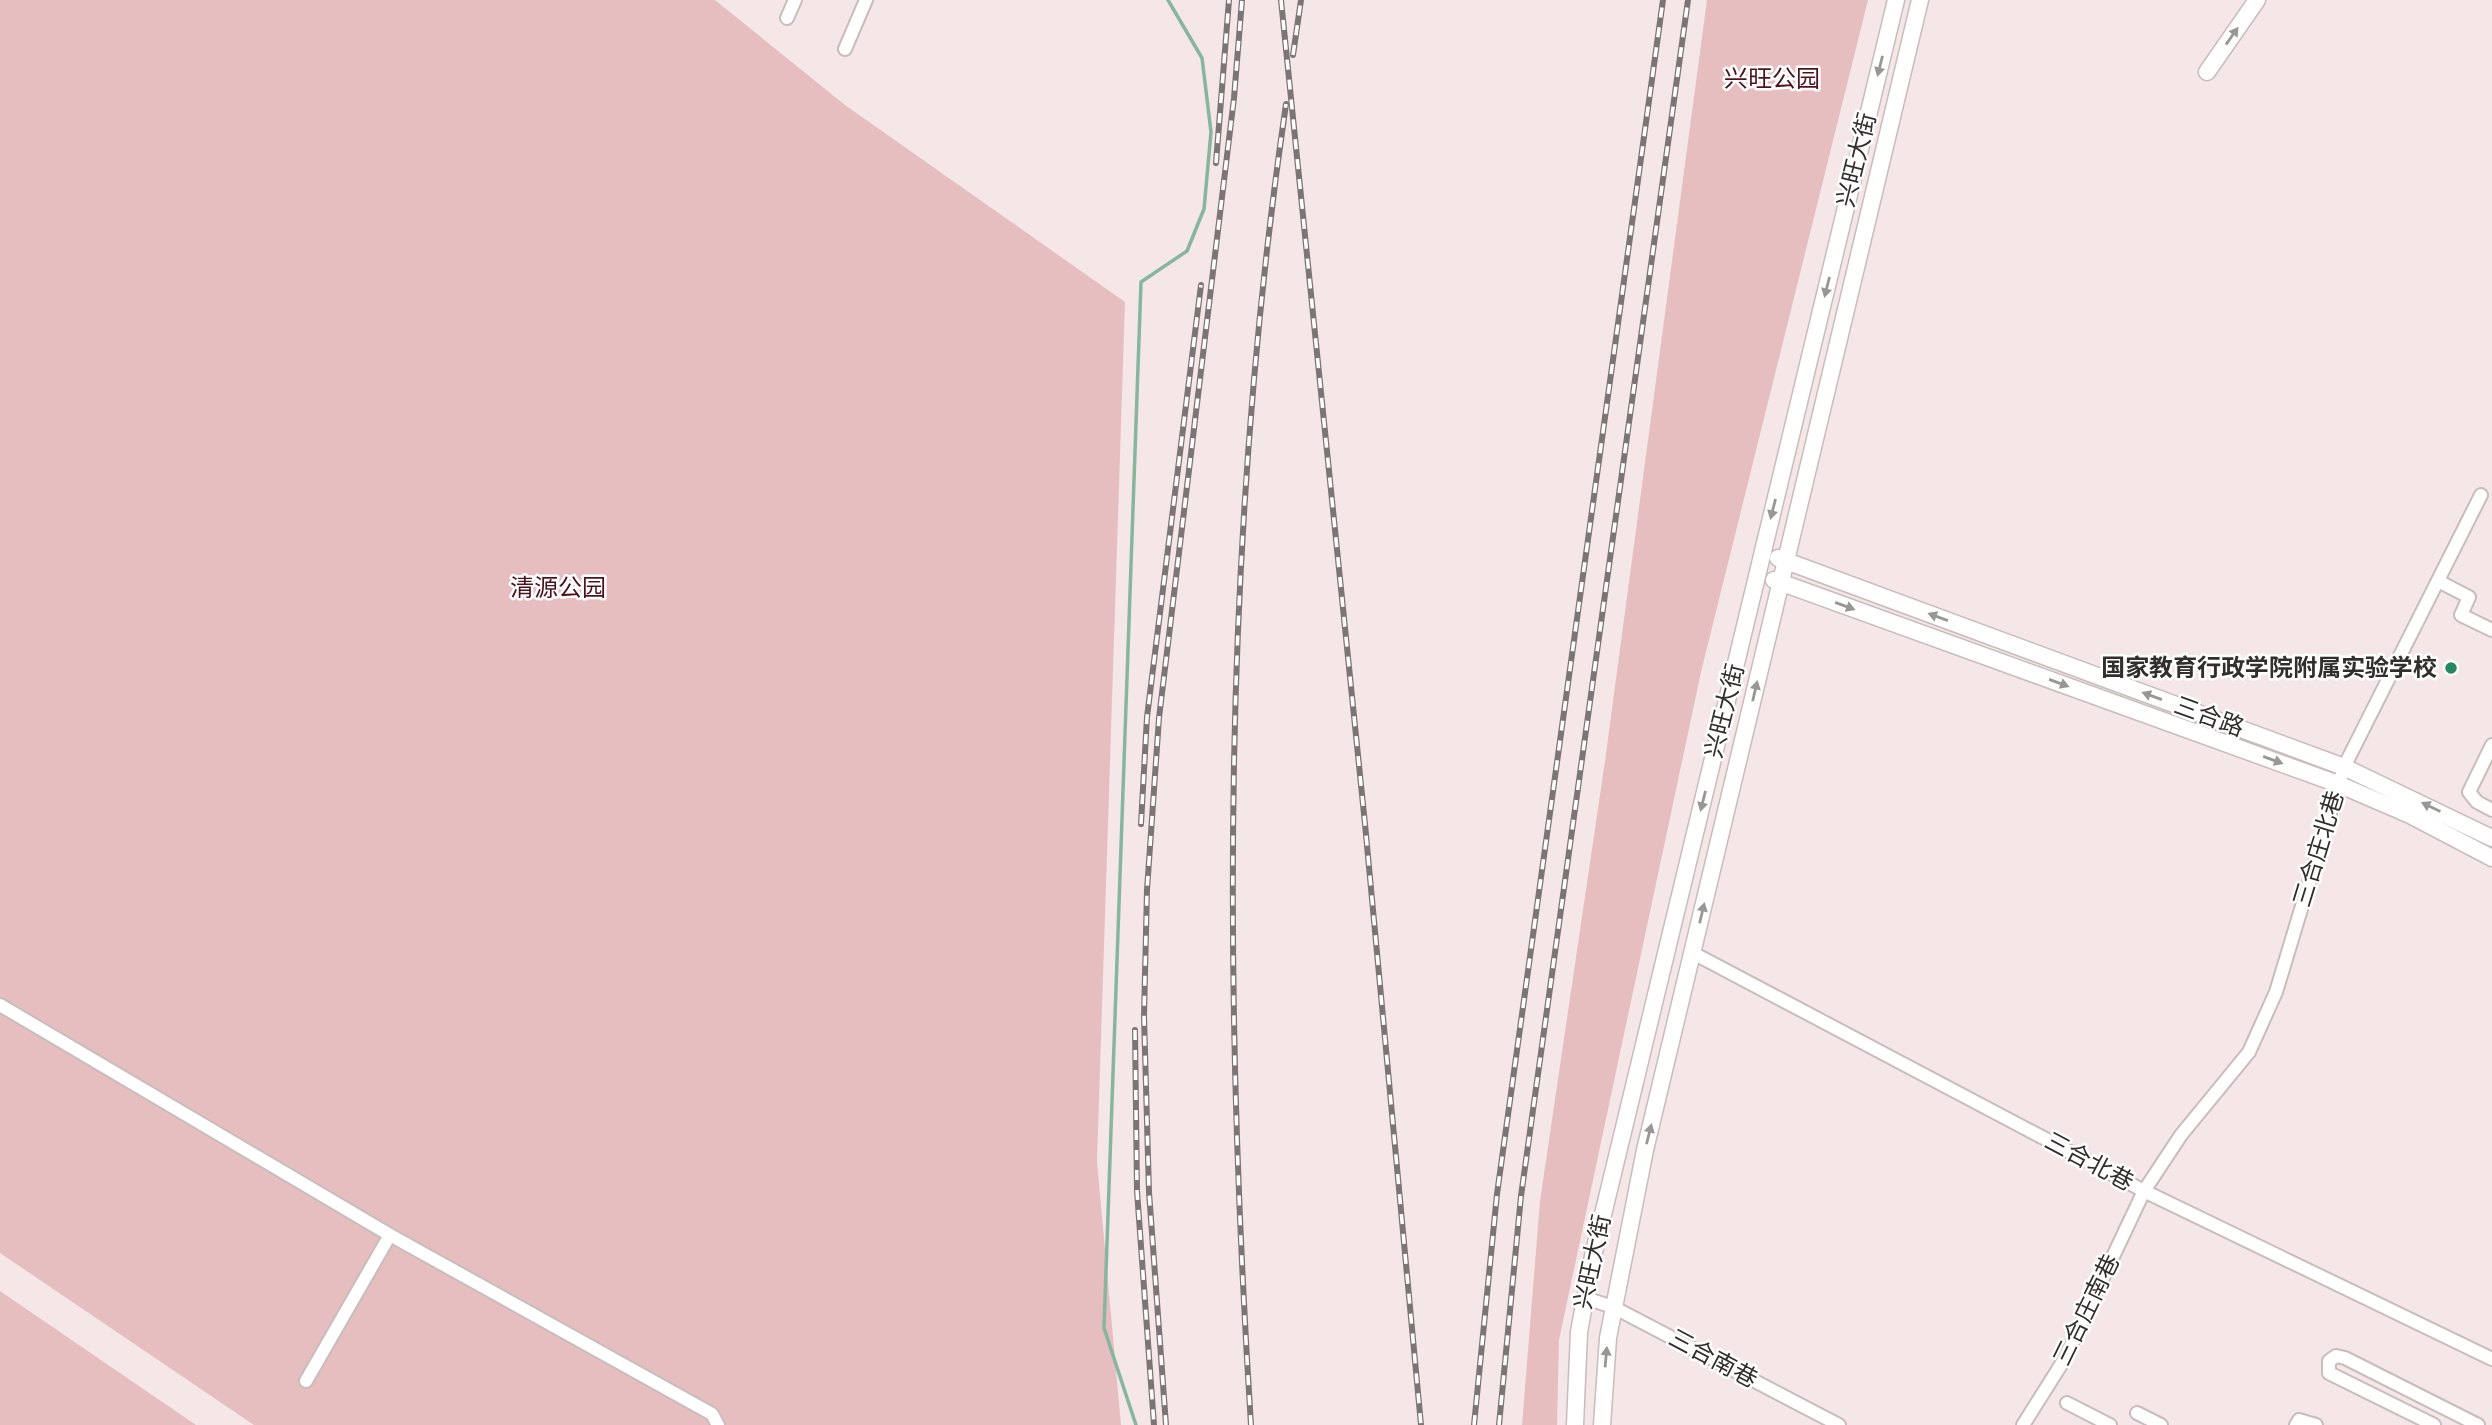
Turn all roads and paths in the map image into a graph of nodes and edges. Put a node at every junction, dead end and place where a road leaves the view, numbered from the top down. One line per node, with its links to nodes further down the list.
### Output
1 (795, 0): 6 (street)
2 (866, 0): 7 (street)
3 (1896, 0): 10 (main road, 兴旺大街, one-way to 10)
4 (1920, 0): 11 (main road, 兴旺大街)
5 (2257, 0): 8 (main road, one-way to 5)
6 (787, 18)
7 (845, 49)
8 (2207, 72)
9 (2481, 495): 13 (street, 三合庄北巷)
10 (1763, 553): 11 (main road, 三合路); 12 (main road, 兴旺大街)
11 (1786, 561): 14 (main road, 兴旺大街); 17 (main road, 三合路, one-way to 11)
12 (1758, 575): 14 (main road, 三合路); 26 (main road, 兴旺大街, one-way to 26)
13 (2438, 581): 15 (street); 17 (street, 三合庄北巷)
14 (1781, 582): 18 (main road, 三合路, one-way to 18); 22 (main road, 兴旺大街, one-way to 14)
15 (2492, 630)
16 (2492, 745): 19 (street)
17 (2344, 767): 18 (street, 三合庄北巷); 20 (main road, 三合路, one-way to 17)
18 (2338, 784): 21 (main road, 三合路); 24 (street, 三合庄北巷)
19 (2492, 810)
20 (2492, 838)
21 (2492, 858)
22 (1693, 953): 24 (street, 三合北巷); 27 (main road, 兴旺大街, one-way to 22)
23 (0, 1005): 25 (street)
24 (2144, 1191): 28 (street, 三合北巷); 36 (street, 三合庄南巷)
25 (390, 1235): 29 (street); 32 (street)
26 (1585, 1298): 27 (street, 三合南巷); 33 (main road, 兴旺大街)
27 (1613, 1307): 34 (main road, 兴旺大街, one-way to 27); 35 (street, 三合南巷)
28 (2492, 1359)
29 (306, 1381)
30 (2067, 1403): 37 (street)
31 (2137, 1413): 38 (street)
32 (718, 1425)
33 (1575, 1425)
34 (1602, 1425)
35 (1839, 1425)
36 (2023, 1425)
37 (2110, 1425)
38 (2161, 1425)
39 (2296, 1425): 40 (street)
40 (2316, 1425)
41 (2434, 1425): 42 (street)
42 (2478, 1425)

